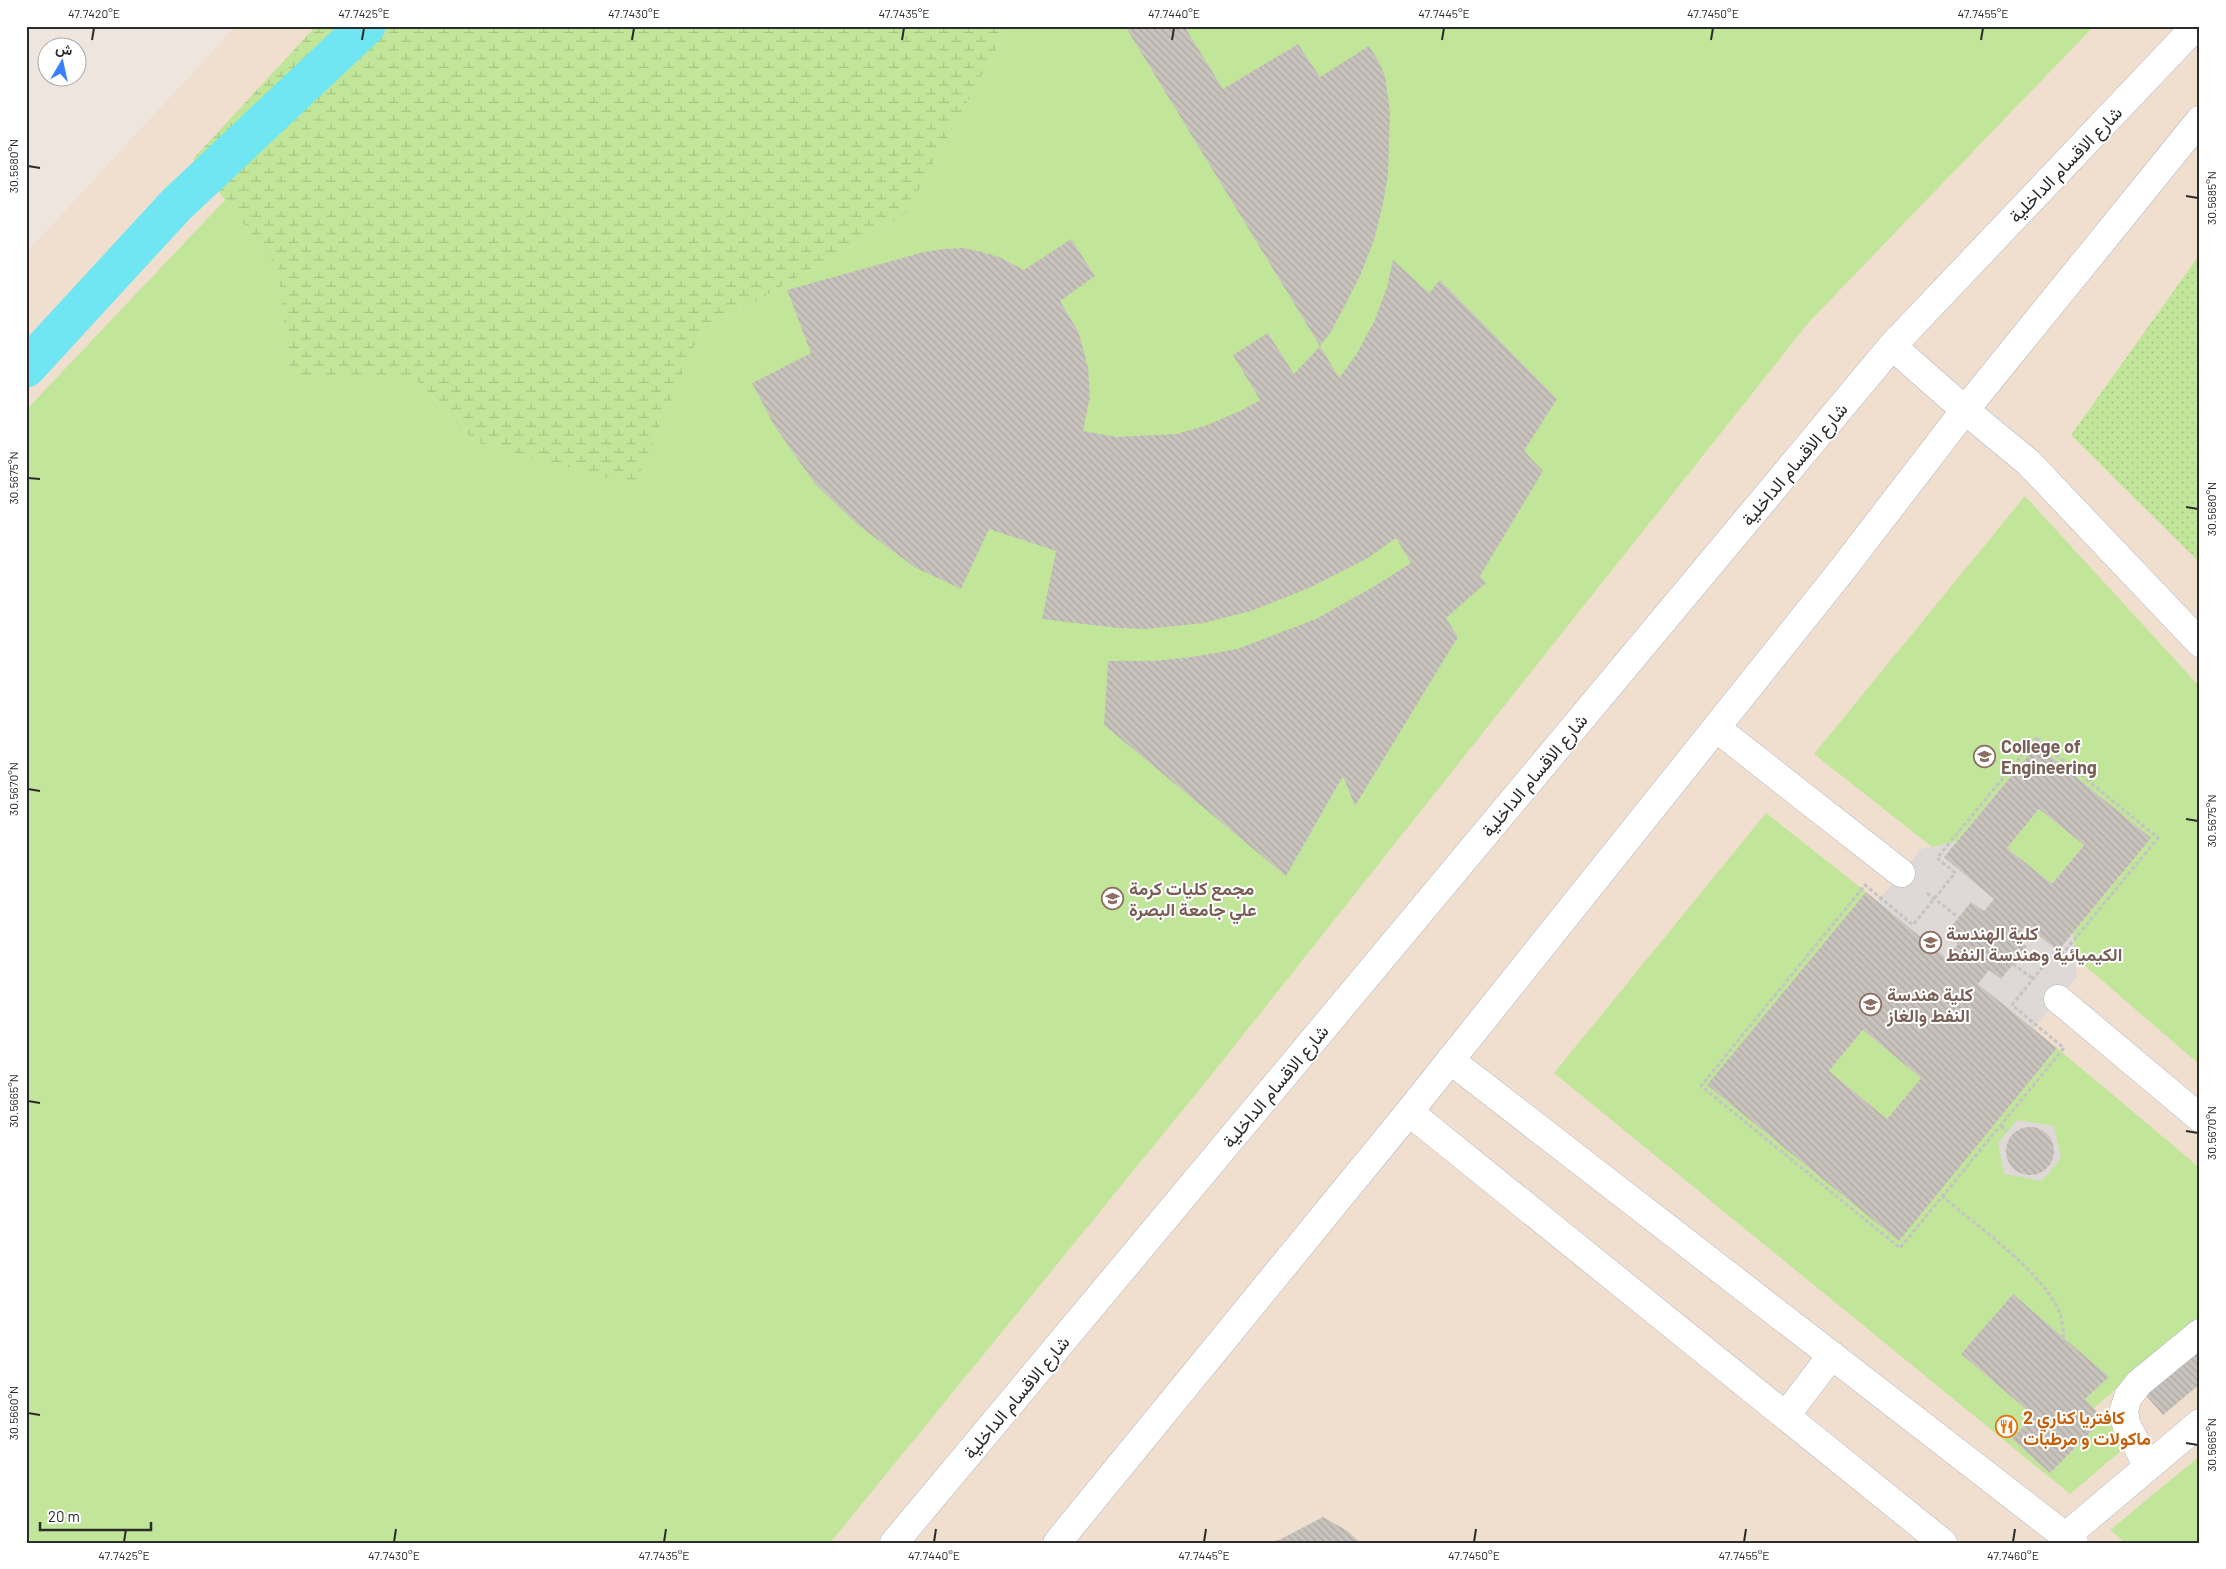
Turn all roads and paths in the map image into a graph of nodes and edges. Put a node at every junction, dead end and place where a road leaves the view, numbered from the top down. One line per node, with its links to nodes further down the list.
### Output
1 (2196, 26): 3 (street, شارع الاقسام الداخلية)
2 (2200, 120): 4 (street)
3 (1892, 346): 4 (street); 24 (street, شارع الاقسام الداخلية)
4 (1965, 410): 5 (street); 6 (street)
5 (2195, 628)
6 (1716, 728): 7 (street); 11 (street)
7 (1901, 873): 8 (path)
8 (1934, 899): 9 (path); 14 (path); 16 (path)
9 (1958, 918)
10 (2058, 999): 13 (street)
11 (1450, 1060): 12 (street); 19 (street)
12 (1409, 1112): 20 (street); 25 (street)
13 (2200, 1118)
14 (2000, 1126): 15 (path); 16 (path)
15 (2007, 1131)
16 (1942, 1196): 18 (path)
17 (2200, 1333): 22 (street)
18 (2064, 1337)
19 (1832, 1355): 20 (street); 23 (street)
20 (1786, 1415): 26 (street)
21 (2200, 1424): 22 (street)
22 (2148, 1467): 23 (street)
23 (2070, 1540)
24 (894, 1543)
25 (1057, 1543)
26 (1943, 1543)

